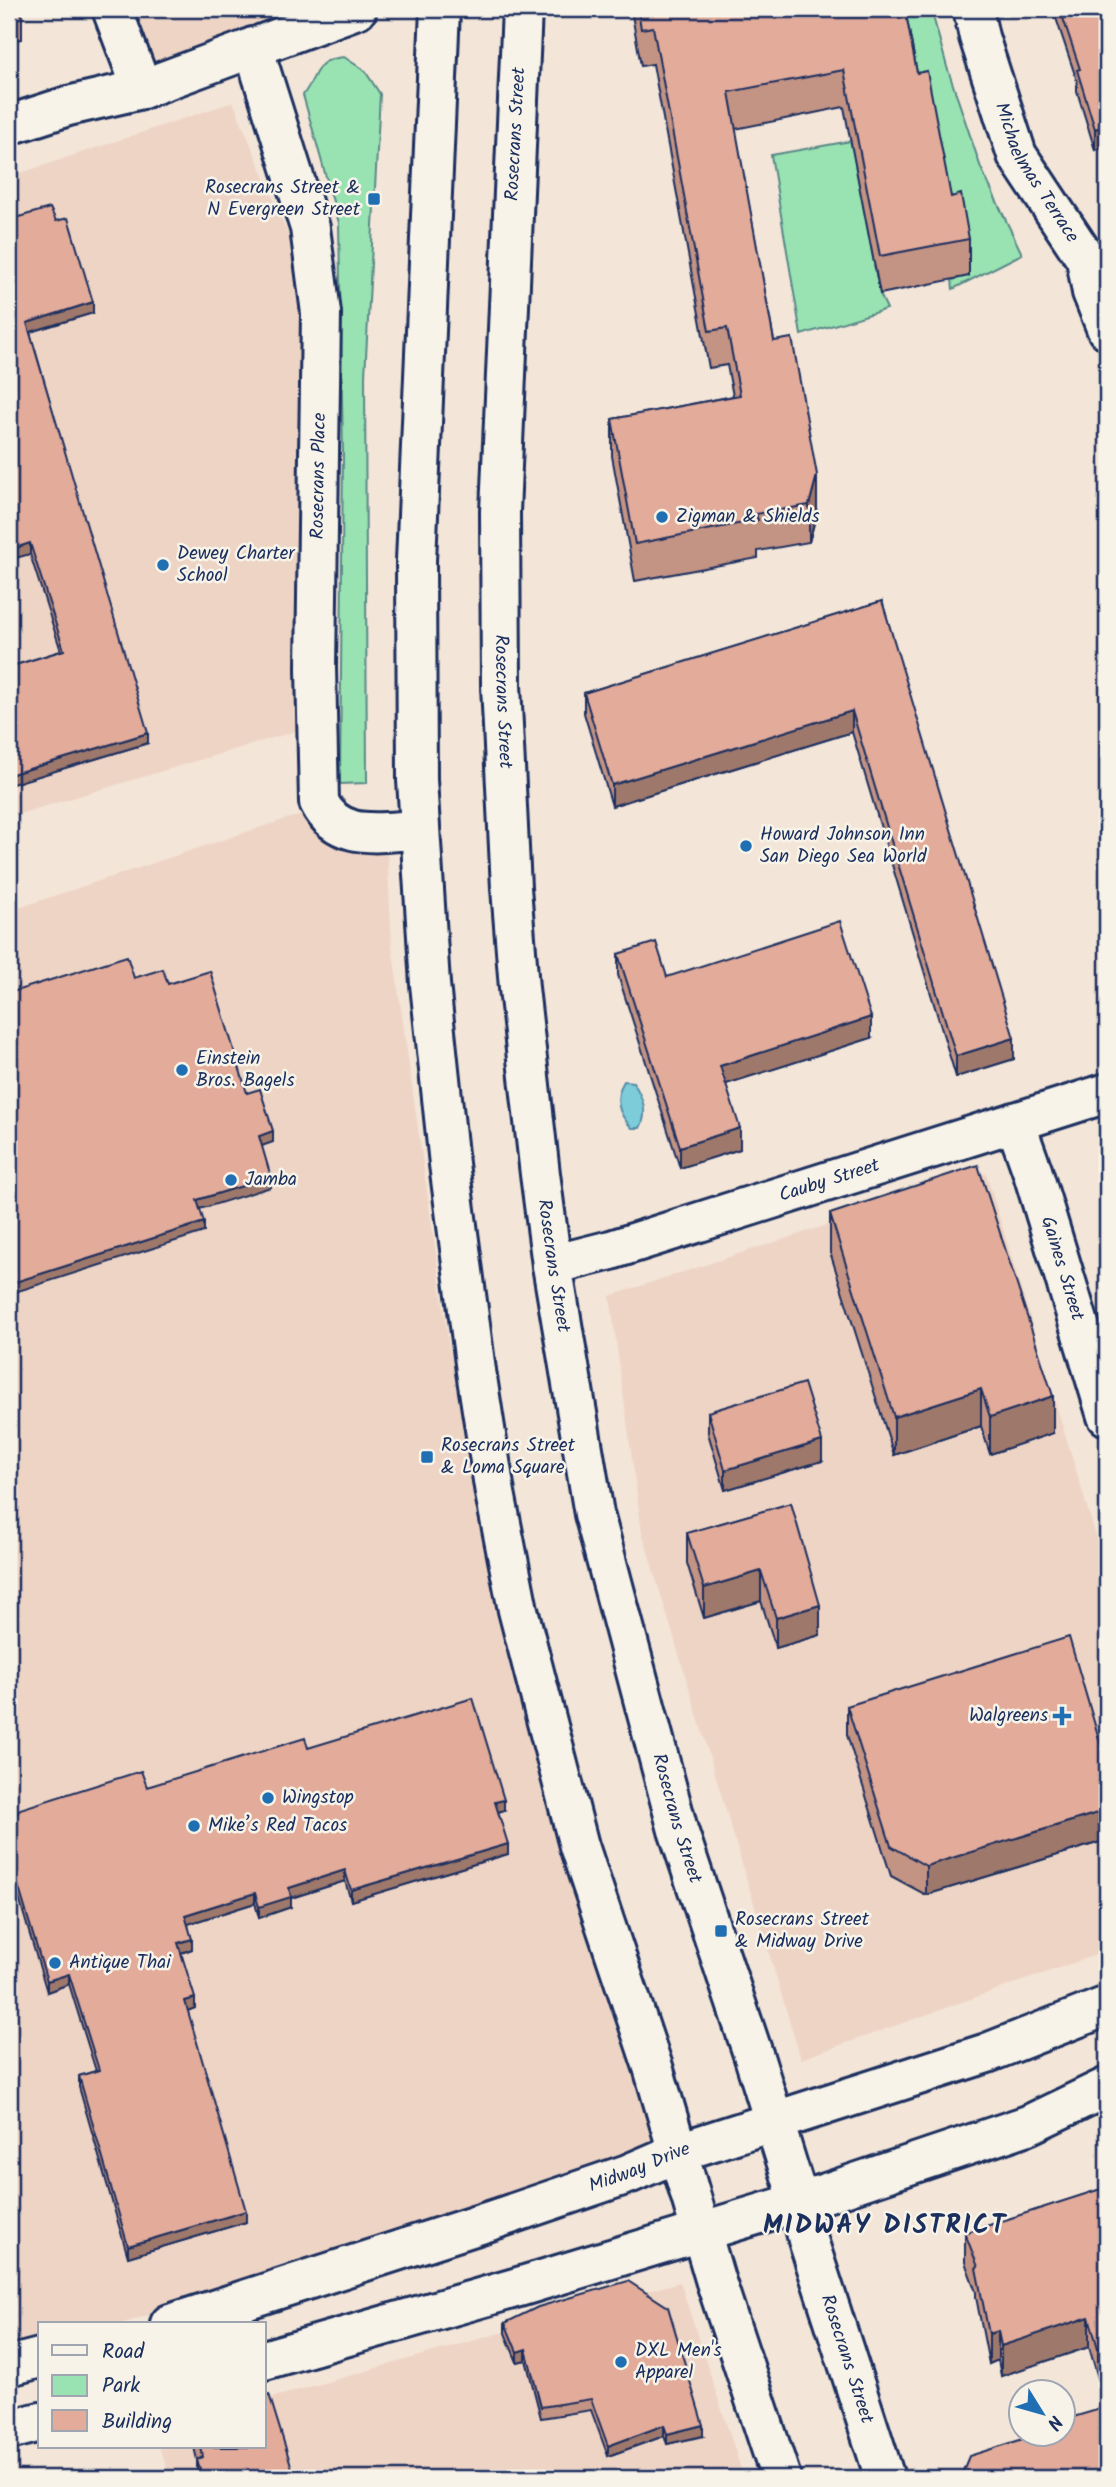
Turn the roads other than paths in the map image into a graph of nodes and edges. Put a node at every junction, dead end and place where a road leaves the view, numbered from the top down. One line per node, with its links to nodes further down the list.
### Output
1 (112, 9): 7 (main road)
2 (357, 9): 6 (main road)
3 (440, 9): 11 (main road)
4 (522, 9): 14 (main road, Rosecrans Street)
5 (973, 9): 9 (main road, Michaelmas Terrace)
6 (253, 47): 7 (main road); 11 (main road, Rosecrans Place)
7 (142, 89): 8 (main road)
8 (9, 125)
9 (1097, 256): 10 (main road, Michaelmas Terrace)
10 (1107, 330)
11 (419, 830): 19 (main road)
12 (1107, 1093): 13 (main road, Cauby Street)
13 (1015, 1122): 14 (main road, Cauby Street); 15 (main road, Gaines Street)
14 (552, 1265): 18 (main road, Rosecrans Street)
15 (1107, 1416)
16 (1107, 2006): 18 (main road, Midway Drive)
17 (1107, 2087): 20 (main road)
18 (774, 2122): 19 (main road, Midway Drive); 20 (main road, Rosecrans Street)
19 (679, 2152): 21 (main road); 22 (main road, Midway Drive)
20 (799, 2202): 21 (main road); 29 (main road, Rosecrans Street)
21 (702, 2231): 24 (main road); 28 (main road)
22 (176, 2322)
23 (38, 2359): 25 (main road)
24 (266, 2359)
25 (9, 2366)
26 (38, 2423): 27 (main road)
27 (9, 2430)
28 (781, 2478)
29 (885, 2478)

